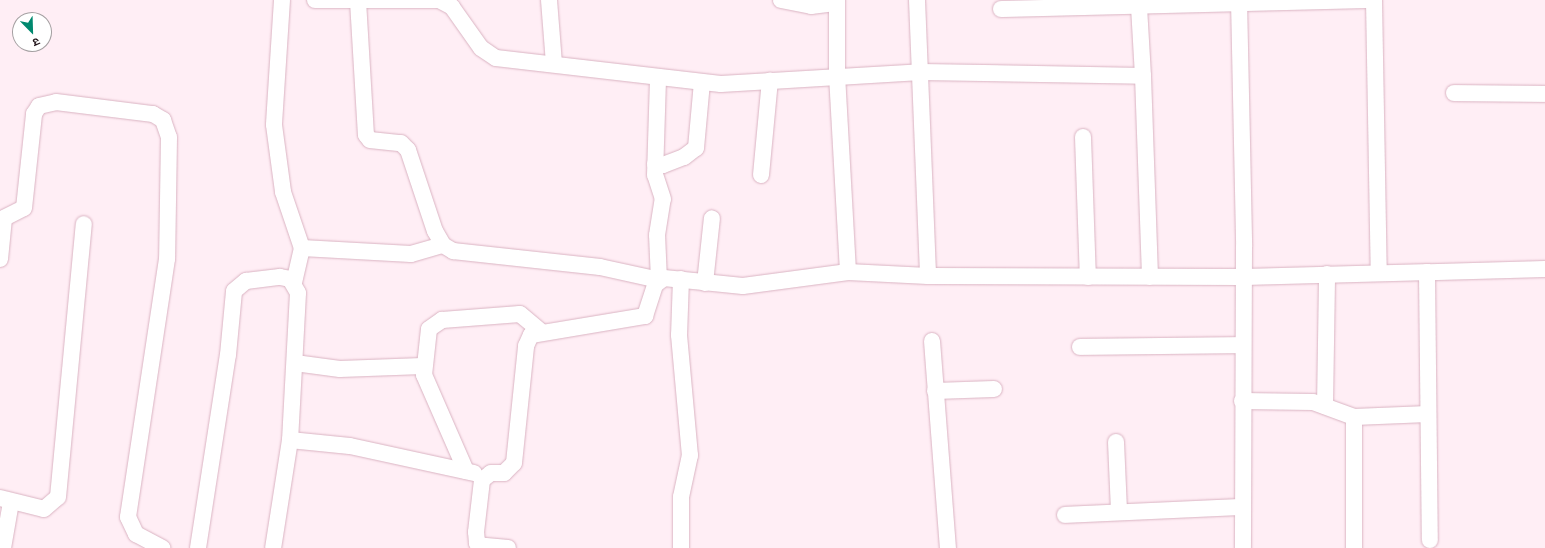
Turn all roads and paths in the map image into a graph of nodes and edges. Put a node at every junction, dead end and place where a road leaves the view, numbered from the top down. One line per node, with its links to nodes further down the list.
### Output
1 (282, 0): 31 (street)
2 (315, 0): 9 (street)
3 (549, 0): 16 (street)
4 (781, 0): 11 (street)
5 (917, 0): 17 (street)
6 (1339, 0): 7 (street); 12 (street)
7 (1369, 0)
8 (1374, 0): 35 (street)
9 (358, 1): 10 (street); 30 (street)
10 (408, 1): 13 (street)
11 (837, 2): 18 (street)
12 (1239, 2): 14 (street); 41 (street)
13 (452, 3): 16 (street)
14 (1139, 7): 15 (street); 19 (street)
15 (1001, 9)
16 (554, 64): 20 (street)
17 (921, 72): 18 (street); 19 (street); 38 (street)
18 (837, 75): 21 (street); 34 (street)
19 (1143, 76): 40 (street)
20 (658, 77): 22 (street); 26 (street)
21 (770, 80): 22 (street); 27 (street)
22 (702, 82): 26 (street)
23 (1454, 93): 24 (street)
24 (1545, 94)
25 (1083, 137): 39 (street)
26 (655, 164): 43 (street)
27 (760, 175)
28 (712, 218): 44 (street)
29 (84, 224): 62 (street)
30 (443, 245): 31 (street); 43 (street)
31 (302, 248): 45 (street)
32 (0, 259): 69 (street)
33 (1545, 270): 36 (street)
34 (848, 272): 38 (street); 44 (street)
35 (1379, 272): 36 (street); 37 (street)
36 (1427, 272): 56 (street)
37 (1327, 274): 41 (street); 55 (street)
38 (928, 276): 39 (street)
39 (1088, 277): 40 (street)
40 (1150, 277): 41 (street)
41 (1244, 278): 48 (street)
42 (680, 279): 43 (street); 44 (street); 73 (street)
43 (660, 280): 46 (street)
44 (705, 283)
45 (294, 284): 50 (street); 70 (street)
46 (540, 331): 51 (street); 61 (street)
47 (932, 341): 53 (street)
48 (1243, 345): 49 (street); 54 (street)
49 (1080, 347)
50 (295, 363): 51 (street); 58 (street)
51 (422, 366): 60 (street)
52 (994, 389): 53 (street)
53 (935, 391): 74 (street)
54 (1242, 401): 55 (street); 63 (street)
55 (1325, 406): 57 (street)
56 (1428, 414): 57 (street); 66 (street)
57 (1354, 417): 76 (street)
58 (290, 440): 60 (street); 71 (street)
59 (1116, 442): 64 (street)
60 (466, 471): 61 (street)
61 (484, 475): 67 (street)
62 (6, 500): 68 (street)
63 (1243, 507): 64 (street); 75 (street)
64 (1119, 512): 65 (street)
65 (1065, 515)
66 (1430, 540)
67 (477, 545): 72 (street)
68 (3, 548)
69 (162, 548)
70 (198, 548)
71 (273, 548)
72 (508, 548)
73 (681, 548)
74 (948, 548)
75 (1243, 548)
76 (1354, 548)

